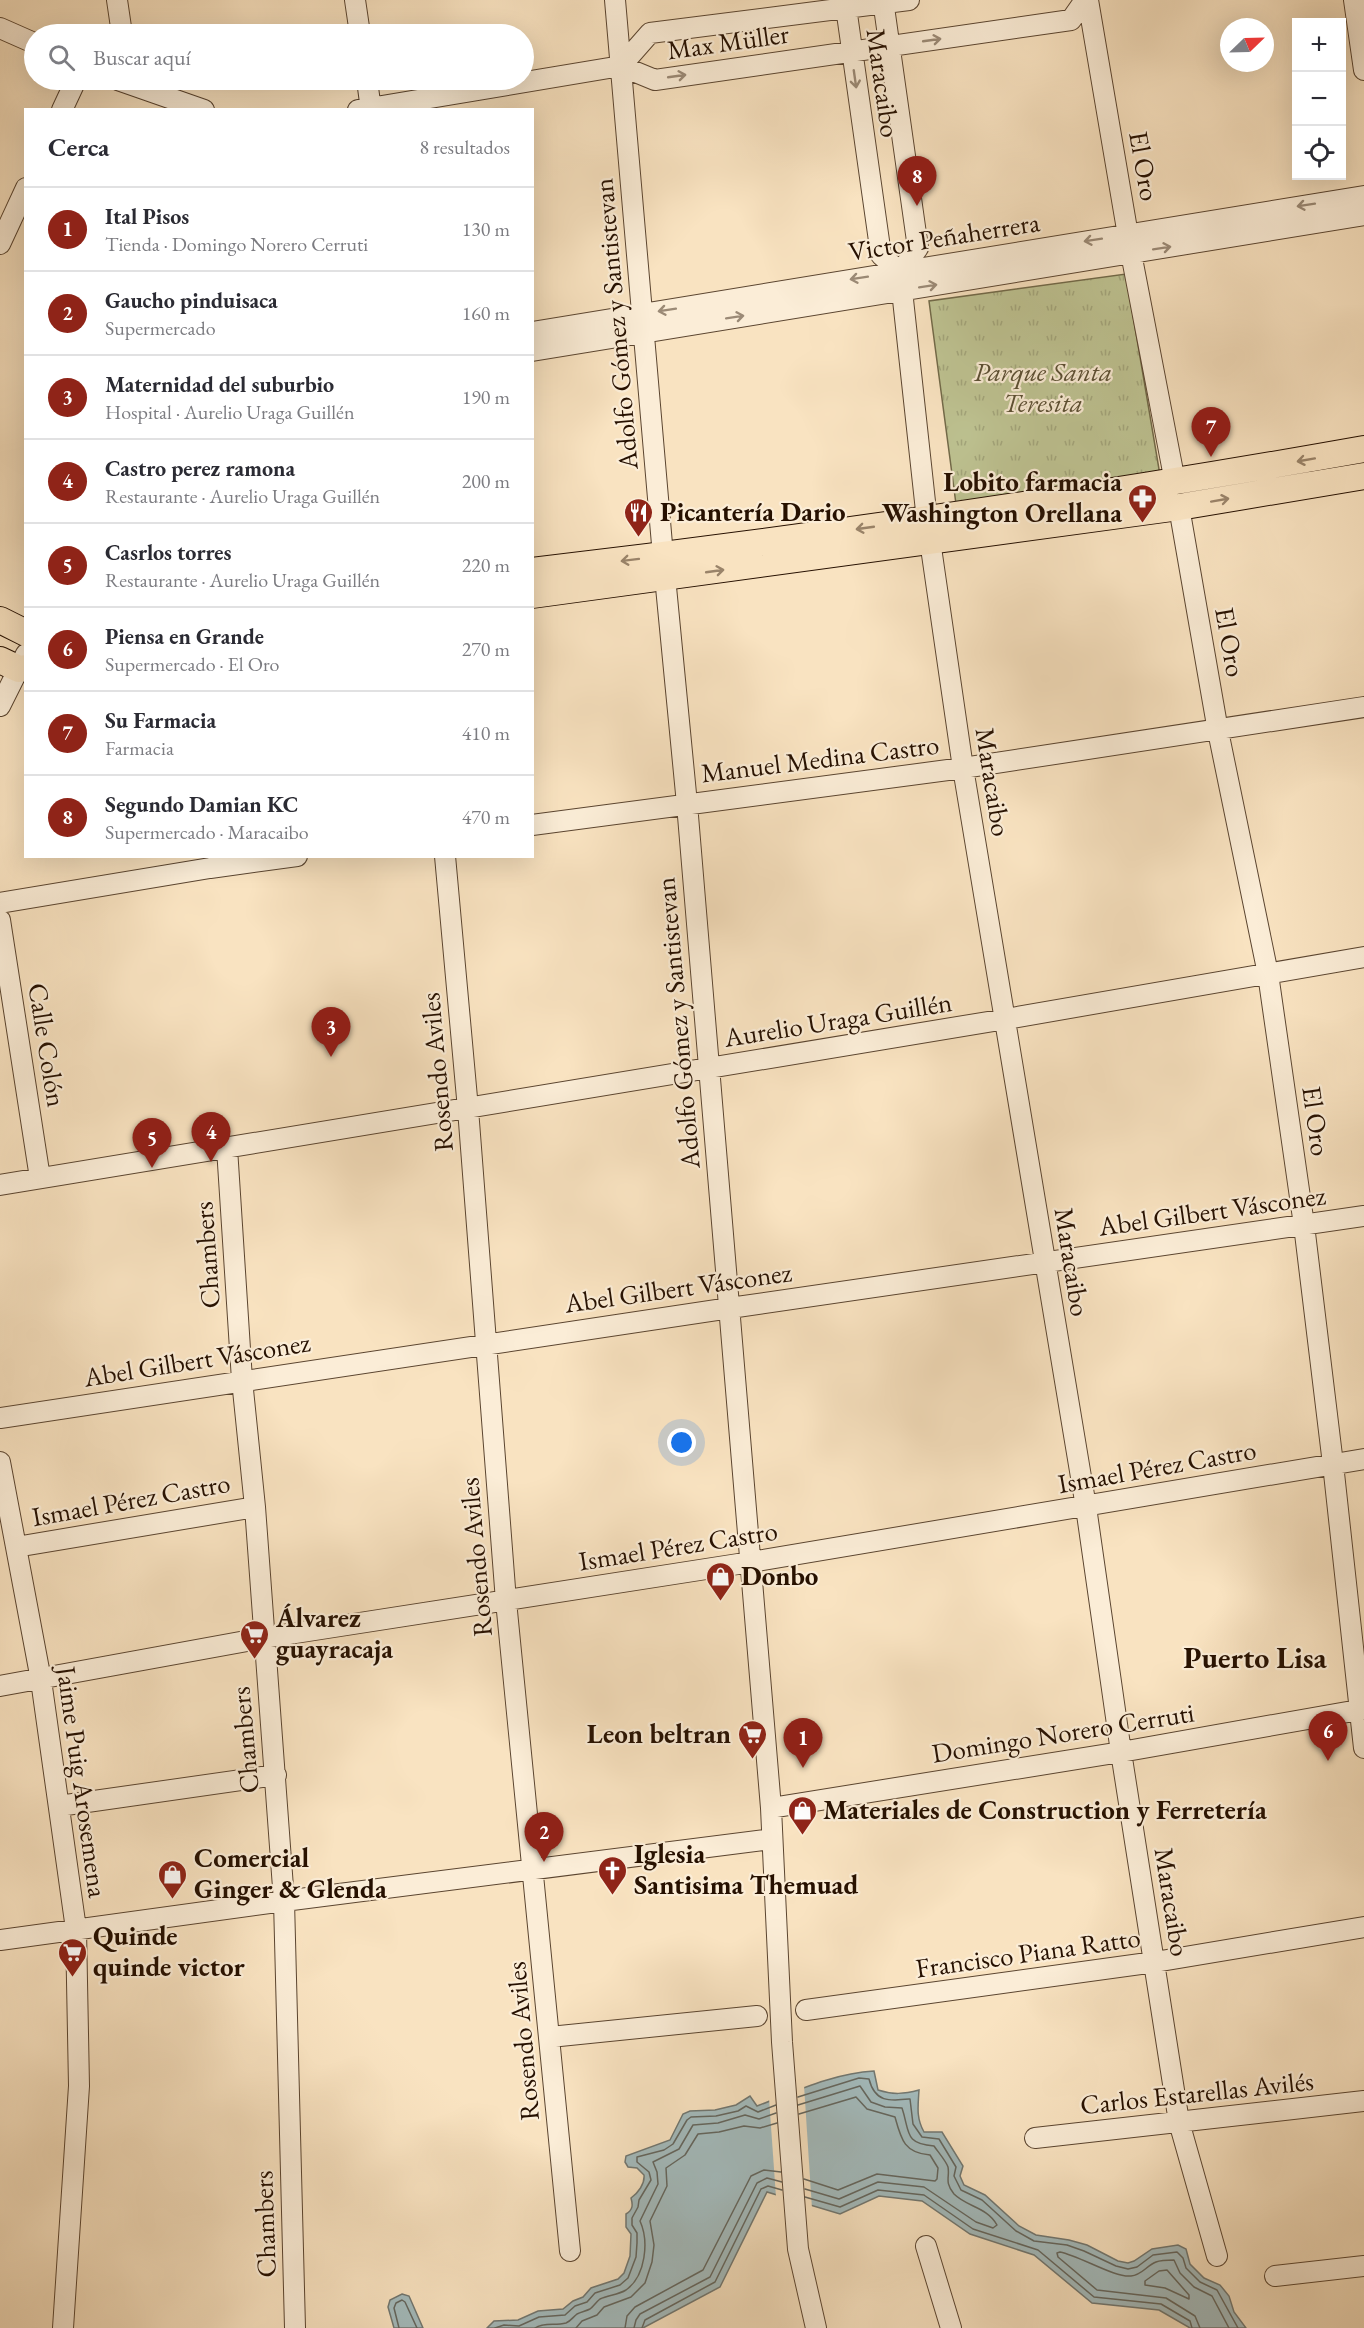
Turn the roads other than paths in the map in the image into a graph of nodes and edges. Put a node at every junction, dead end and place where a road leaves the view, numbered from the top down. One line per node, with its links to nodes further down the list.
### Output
1 (117, 0): 9 (street)
2 (355, 0): 10 (street)
3 (615, 0): 15 (street, Adolfo Gómez y Santistevan)
4 (909, 0): 7 (street, Max Müller)
5 (1086, 0): 13 (street, Max Müller, one-way to 5); 30 (street, El Oro)
6 (1354, 0): 16 (street)
7 (883, 2): 8 (street, Max Müller); 13 (street, Maracaibo)
8 (845, 4): 14 (street, Maracaibo); 15 (street, Max Müller)
9 (121, 24)
10 (359, 24)
11 (0, 28): 12 (street)
12 (24, 39)
13 (889, 46): 14 (street, Max Müller); 31 (street, Maracaibo)
14 (851, 51): 15 (street, Max Müller, one-way to 14); 31 (street, Maracaibo, one-way to 31)
15 (621, 66): 17 (street); 32 (street, Adolfo Gómez y Santistevan)
16 (1364, 70)
17 (534, 81)
18 (71, 90): 22 (street)
19 (150, 90): 23 (street)
20 (367, 90): 24 (street)
21 (479, 90): 25 (street)
22 (63, 108)
23 (199, 108)
24 (367, 108)
25 (373, 108)
26 (24, 192): 29 (street)
27 (1364, 196): 30 (street, Victor Peñaherrera, one-way to 30)
28 (1364, 215): 30 (street, Victor Peñaherrera, one-way to 28)
29 (0, 244)
30 (1130, 244): 31 (street, Victor Peñaherrera); 37 (street, El Oro)
31 (902, 281): 32 (street, Victor Peñaherrera); 38 (street, Maracaibo)
32 (643, 323): 33 (street, Victor Peñaherrera); 34 (street, Victor Peñaherrera); 39 (street, Adolfo Gómez y Santistevan)
33 (534, 332)
34 (534, 350)
35 (1364, 449): 37 (main road, one-way to 37)
36 (1364, 476): 37 (main road, one-way to 36)
37 (1177, 495): 38 (main road); 47 (street, El Oro)
38 (928, 530): 39 (main road); 48 (street, Maracaibo)
39 (664, 567): 40 (main road, one-way to 40); 41 (main road); 49 (street, Adolfo Gómez y Santistevan)
40 (534, 571)
41 (534, 596)
42 (0, 620): 43 (main road)
43 (24, 632)
44 (18, 662): 45 (street)
45 (0, 706)
46 (1364, 707): 47 (street, Manuel Medina Castro)
47 (1218, 731): 48 (street, Manuel Medina Castro); 57 (street, El Oro)
48 (963, 768): 49 (street, Manuel Medina Castro); 58 (street, Maracaibo)
49 (687, 804): 50 (street, Manuel Medina Castro); 59 (street, Adolfo Gómez y Santistevan)
50 (534, 825)
51 (268, 858): 53 (street)
52 (445, 858): 60 (street, Rosendo Aviles)
53 (209, 862): 54 (street)
54 (0, 903)
55 (0, 920): 62 (street, Calle Colón)
56 (1364, 957): 57 (street, Aurelio Uraga Guillén)
57 (1268, 974): 58 (street, Aurelio Uraga Guillén); 65 (street, El Oro)
58 (1006, 1019): 59 (street, Aurelio Uraga Guillén); 66 (street, Maracaibo)
59 (709, 1069): 60 (street, Aurelio Uraga Guillén); 67 (street, Adolfo Gómez y Santistevan)
60 (468, 1109): 61 (street, Aurelio Uraga Guillén); 68 (street, Rosendo Aviles)
61 (227, 1148): 62 (street, Aurelio Uraga Guillén); 69 (street, Chambers)
62 (40, 1178): 63 (street, Aurelio Uraga Guillén)
63 (0, 1185)
64 (1364, 1215): 65 (street, Abel Gilbert Vásconez)
65 (1304, 1225): 66 (street, Abel Gilbert Vásconez); 73 (street, El Oro)
66 (1045, 1263): 67 (street, Abel Gilbert Vásconez); 75 (street, Maracaibo)
67 (730, 1308): 68 (street, Abel Gilbert Vásconez); 77 (street, Adolfo Gómez y Santistevan)
68 (486, 1344): 69 (street, Abel Gilbert Vásconez); 78 (street, Rosendo Aviles)
69 (242, 1380): 70 (street, Abel Gilbert Vásconez); 74 (street, Chambers)
70 (0, 1418)
71 (1364, 1459): 73 (street, Ismael Pérez Castro)
72 (0, 1462): 76 (street, Jaime Puig Arosemena)
73 (1333, 1464): 75 (street, Ismael Pérez Castro); 82 (street, El Oro)
74 (255, 1507): 76 (street, Ismael Pérez Castro); 79 (street, Chambers)
75 (1086, 1507): 77 (street, Ismael Pérez Castro); 84 (street, Maracaibo)
76 (16, 1547): 80 (street, Jaime Puig Arosemena)
77 (751, 1562): 78 (street, Ismael Pérez Castro); 87 (street, Adolfo Gómez y Santistevan)
78 (506, 1601): 79 (street, Ismael Pérez Castro); 89 (street, Rosendo Aviles)
79 (263, 1638): 80 (street, Ismael Pérez Castro); 85 (street, Chambers)
80 (41, 1680): 81 (street, Ismael Pérez Castro); 86 (street, Jaime Puig Arosemena)
81 (0, 1686)
82 (1361, 1709): 83 (street, El Oro); 84 (street, Domingo Norero Cerruti)
83 (1364, 1748)
84 (1121, 1752): 87 (street, Domingo Norero Cerruti); 94 (street, Maracaibo)
85 (276, 1775): 86 (street); 90 (street, Chambers)
86 (59, 1806): 92 (street, Jaime Puig Arosemena)
87 (771, 1808): 88 (street, Adolfo Gómez y Santistevan)
88 (772, 1839): 89 (street); 108 (street, Adolfo Gómez y Santistevan)
89 (534, 1871): 90 (street); 97 (street, Rosendo Aviles)
90 (284, 1901): 92 (street); 107 (street, Chambers)
91 (1364, 1927): 94 (street, Francisco Piana Ratto)
92 (76, 1929): 93 (street); 106 (street, Jaime Puig Arosemena)
93 (0, 1940)
94 (1155, 1962): 95 (street, Francisco Piana Ratto); 99 (street, Maracaibo)
95 (806, 2010)
96 (757, 2016): 97 (street)
97 (550, 2037): 102 (street, Rosendo Aviles)
98 (1364, 2101): 99 (street, Carlos Estarellas Avilés)
99 (1179, 2122): 100 (street, Carlos Estarellas Avilés); 103 (street, Maracaibo)
100 (1035, 2138)
101 (926, 2246): 109 (street)
102 (570, 2251)
103 (1217, 2256)
104 (1364, 2266): 105 (street)
105 (1275, 2276)
106 (63, 2328)
107 (295, 2328)
108 (816, 2328)
109 (951, 2328)

